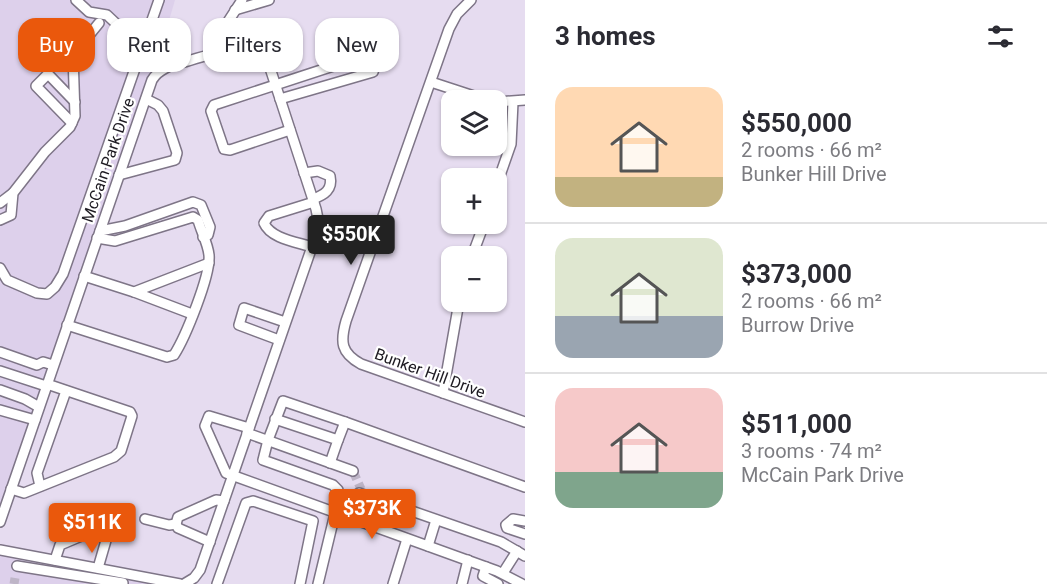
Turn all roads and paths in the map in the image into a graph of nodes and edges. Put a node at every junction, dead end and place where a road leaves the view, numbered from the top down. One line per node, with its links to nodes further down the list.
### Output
1 (76, 0): 7 (street)
2 (159, 0): 8 (street)
3 (242, 0): 6 (street)
4 (269, 0): 6 (street)
5 (471, 0): 14 (street, Bunker Hill Drive)
6 (235, 10): 9 (street)
7 (110, 18)
8 (153, 18)
9 (230, 18)
10 (99, 23): 20 (street)
11 (203, 57): 17 (street, McCain Park Drive)
12 (134, 72): 25 (street)
13 (271, 72): 15 (street, McCain Park Drive)
14 (431, 82): 16 (street); 52 (street, Bunker Hill Drive)
15 (276, 86): 18 (street, McCain Park Drive); 18 (street); 24 (street)
16 (455, 90)
17 (146, 99): 26 (street, McCain Park Drive); 29 (street)
18 (280, 99): 24 (street, McCain Park Drive)
19 (525, 100): 22 (street)
20 (75, 102): 23 (street); 23 (street)
21 (507, 102): 22 (street)
22 (513, 102): 27 (street)
23 (72, 123): 30 (street)
24 (290, 130): 28 (street, McCain Park Drive)
25 (110, 139): 26 (street); 38 (street)
26 (130, 146): 29 (street, McCain Park Drive)
27 (503, 168)
28 (304, 173): 31 (street, McCain Park Drive); 31 (street)
29 (119, 175): 34 (street, McCain Park Drive)
30 (14, 193): 32 (street); 33 (street)
31 (313, 200): 36 (street, McCain Park Drive); 36 (street)
32 (0, 203)
33 (0, 220)
34 (99, 235): 35 (street); 35 (street); 39 (street, McCain Park Drive)
35 (203, 237): 37 (street)
36 (312, 247): 43 (street, McCain Park Drive)
37 (209, 263): 40 (street); 42 (street)
38 (0, 269)
39 (84, 276): 40 (street); 44 (street, McCain Park Drive)
40 (134, 292): 42 (street)
41 (457, 312): 52 (street)
42 (192, 314): 44 (street)
43 (285, 322): 45 (street, McCain Park Drive); 45 (street)
44 (67, 325): 47 (street, McCain Park Drive)
45 (279, 339): 59 (street, McCain Park Drive)
46 (0, 352): 47 (street)
47 (53, 365): 49 (street, McCain Park Drive)
48 (0, 371): 49 (street)
49 (47, 385): 51 (street); 53 (street, McCain Park Drive)
50 (0, 390): 53 (street)
51 (66, 391): 66 (street); 66 (street)
52 (443, 393): 58 (street, Bunker Hill Drive)
53 (39, 407): 56 (street, McCain Park Drive)
54 (0, 410): 56 (street)
55 (276, 419): 57 (street); 60 (street); 61 (street)
56 (35, 420): 68 (street, McCain Park Drive)
57 (345, 422): 61 (street); 67 (street)
58 (525, 423)
59 (248, 431): 60 (street); 64 (street, McCain Park Drive); 64 (street)
60 (268, 440): 62 (street); 65 (street)
61 (338, 440): 62 (street)
62 (335, 465): 63 (street); 65 (street)
63 (353, 471)
64 (232, 476): 70 (street, McCain Park Drive); 72 (street)
65 (333, 485): 69 (street)
66 (40, 486): 68 (street)
67 (525, 487)
68 (11, 489): 78 (street, McCain Park Drive)
69 (352, 495): 71 (street); 74 (street)
70 (224, 501): 80 (street); 83 (street, McCain Park Drive)
71 (386, 503)
72 (318, 506): 74 (street); 77 (street)
73 (405, 510): 76 (street)
74 (335, 513): 82 (street); 99 (street)
75 (145, 519): 80 (street)
76 (436, 520): 84 (street); 86 (street)
77 (313, 521): 97 (street); 98 (street)
78 (0, 522)
79 (525, 522): 81 (street)
80 (176, 524): 83 (street)
81 (525, 534)
82 (407, 538): 84 (street); 100 (street)
83 (210, 542): 96 (street, McCain Park Drive)
84 (428, 546): 89 (street)
85 (0, 550): 87 (street, McCain Park Drive)
86 (522, 553): 93 (street)
87 (20, 554): 88 (street, McCain Park Drive); 90 (street)
88 (55, 560): 92 (street, McCain Park Drive); 92 (street)
89 (468, 560): 91 (street); 101 (street)
90 (17, 566): 94 (street); 95 (street)
91 (486, 567): 93 (street); 102 (street)
92 (98, 568): 95 (street, McCain Park Drive)
93 (503, 573): 103 (street)
94 (15, 578)
95 (123, 580): 96 (street, McCain Park Drive)
96 (186, 583)
97 (216, 584)
98 (300, 584)
99 (318, 584)
100 (393, 584)
101 (462, 584)
102 (498, 584)
103 (522, 584)

